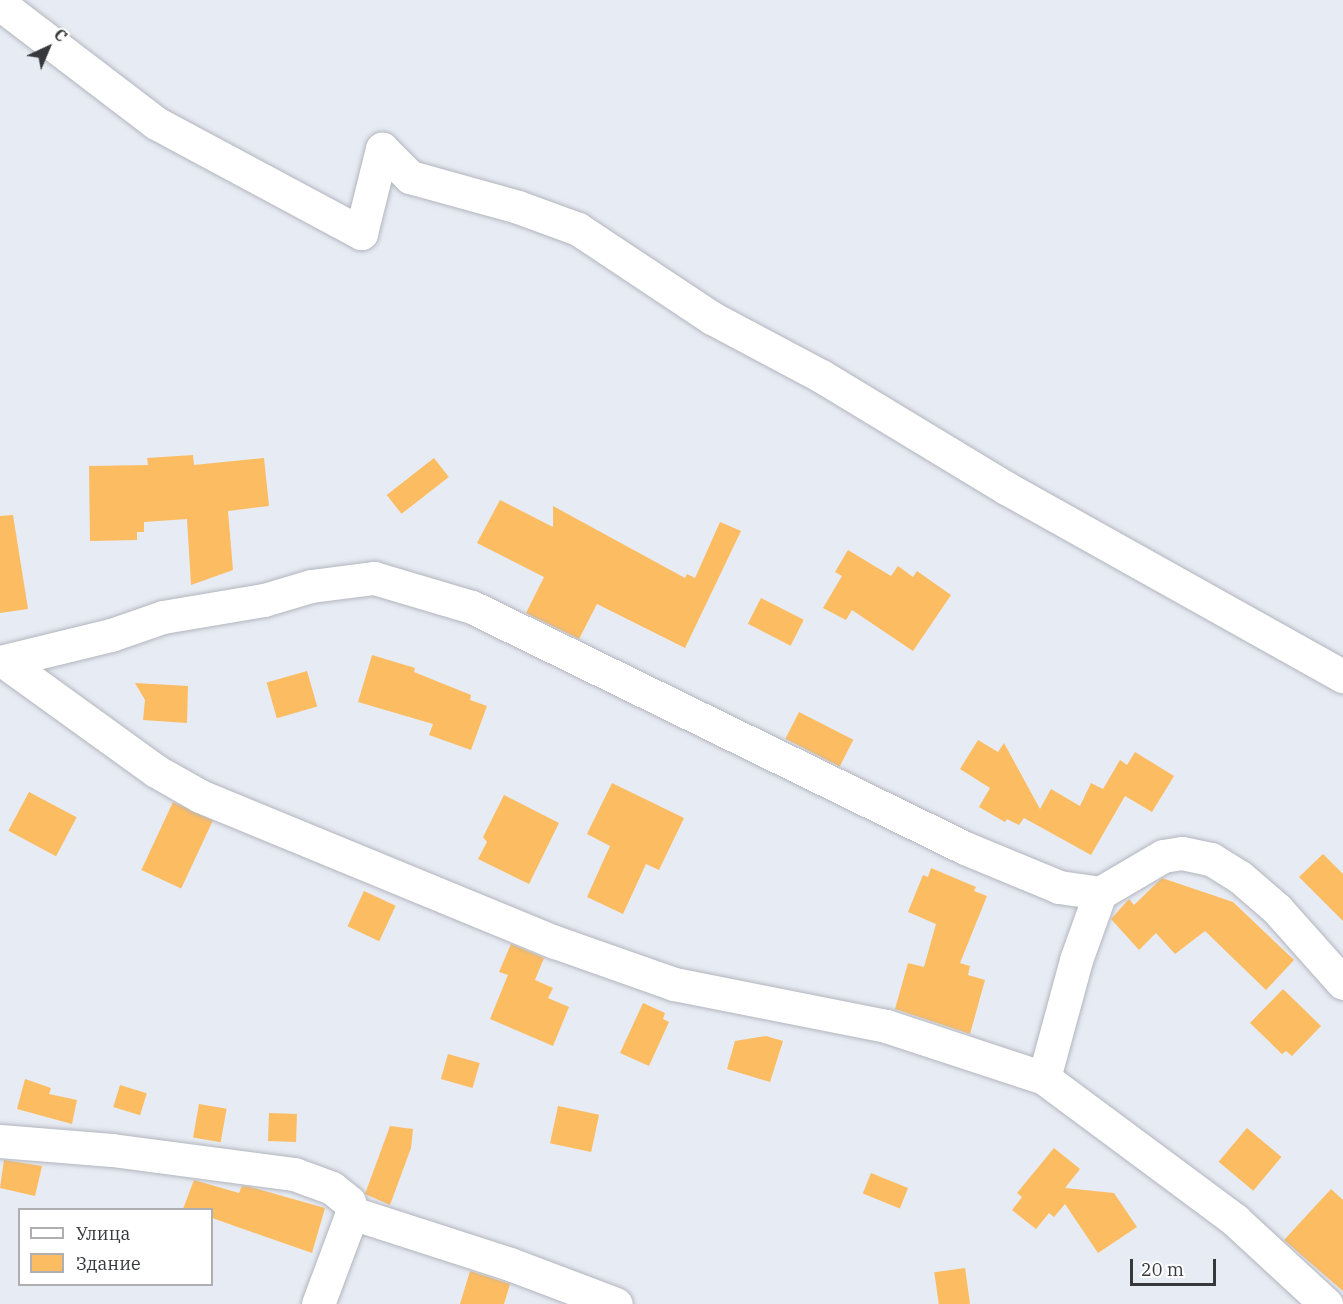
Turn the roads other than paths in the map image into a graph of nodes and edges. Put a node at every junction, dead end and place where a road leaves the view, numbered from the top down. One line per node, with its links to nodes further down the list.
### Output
1 (0, 4): 3 (street)
2 (2, 662): 4 (street); 6 (street)
3 (1343, 676)
4 (1100, 893): 5 (street); 6 (street)
5 (1343, 983)
6 (1044, 1078): 11 (street)
7 (0, 1141): 8 (street)
8 (352, 1213): 9 (street); 10 (street)
9 (318, 1304)
10 (616, 1304)
11 (1326, 1304)

